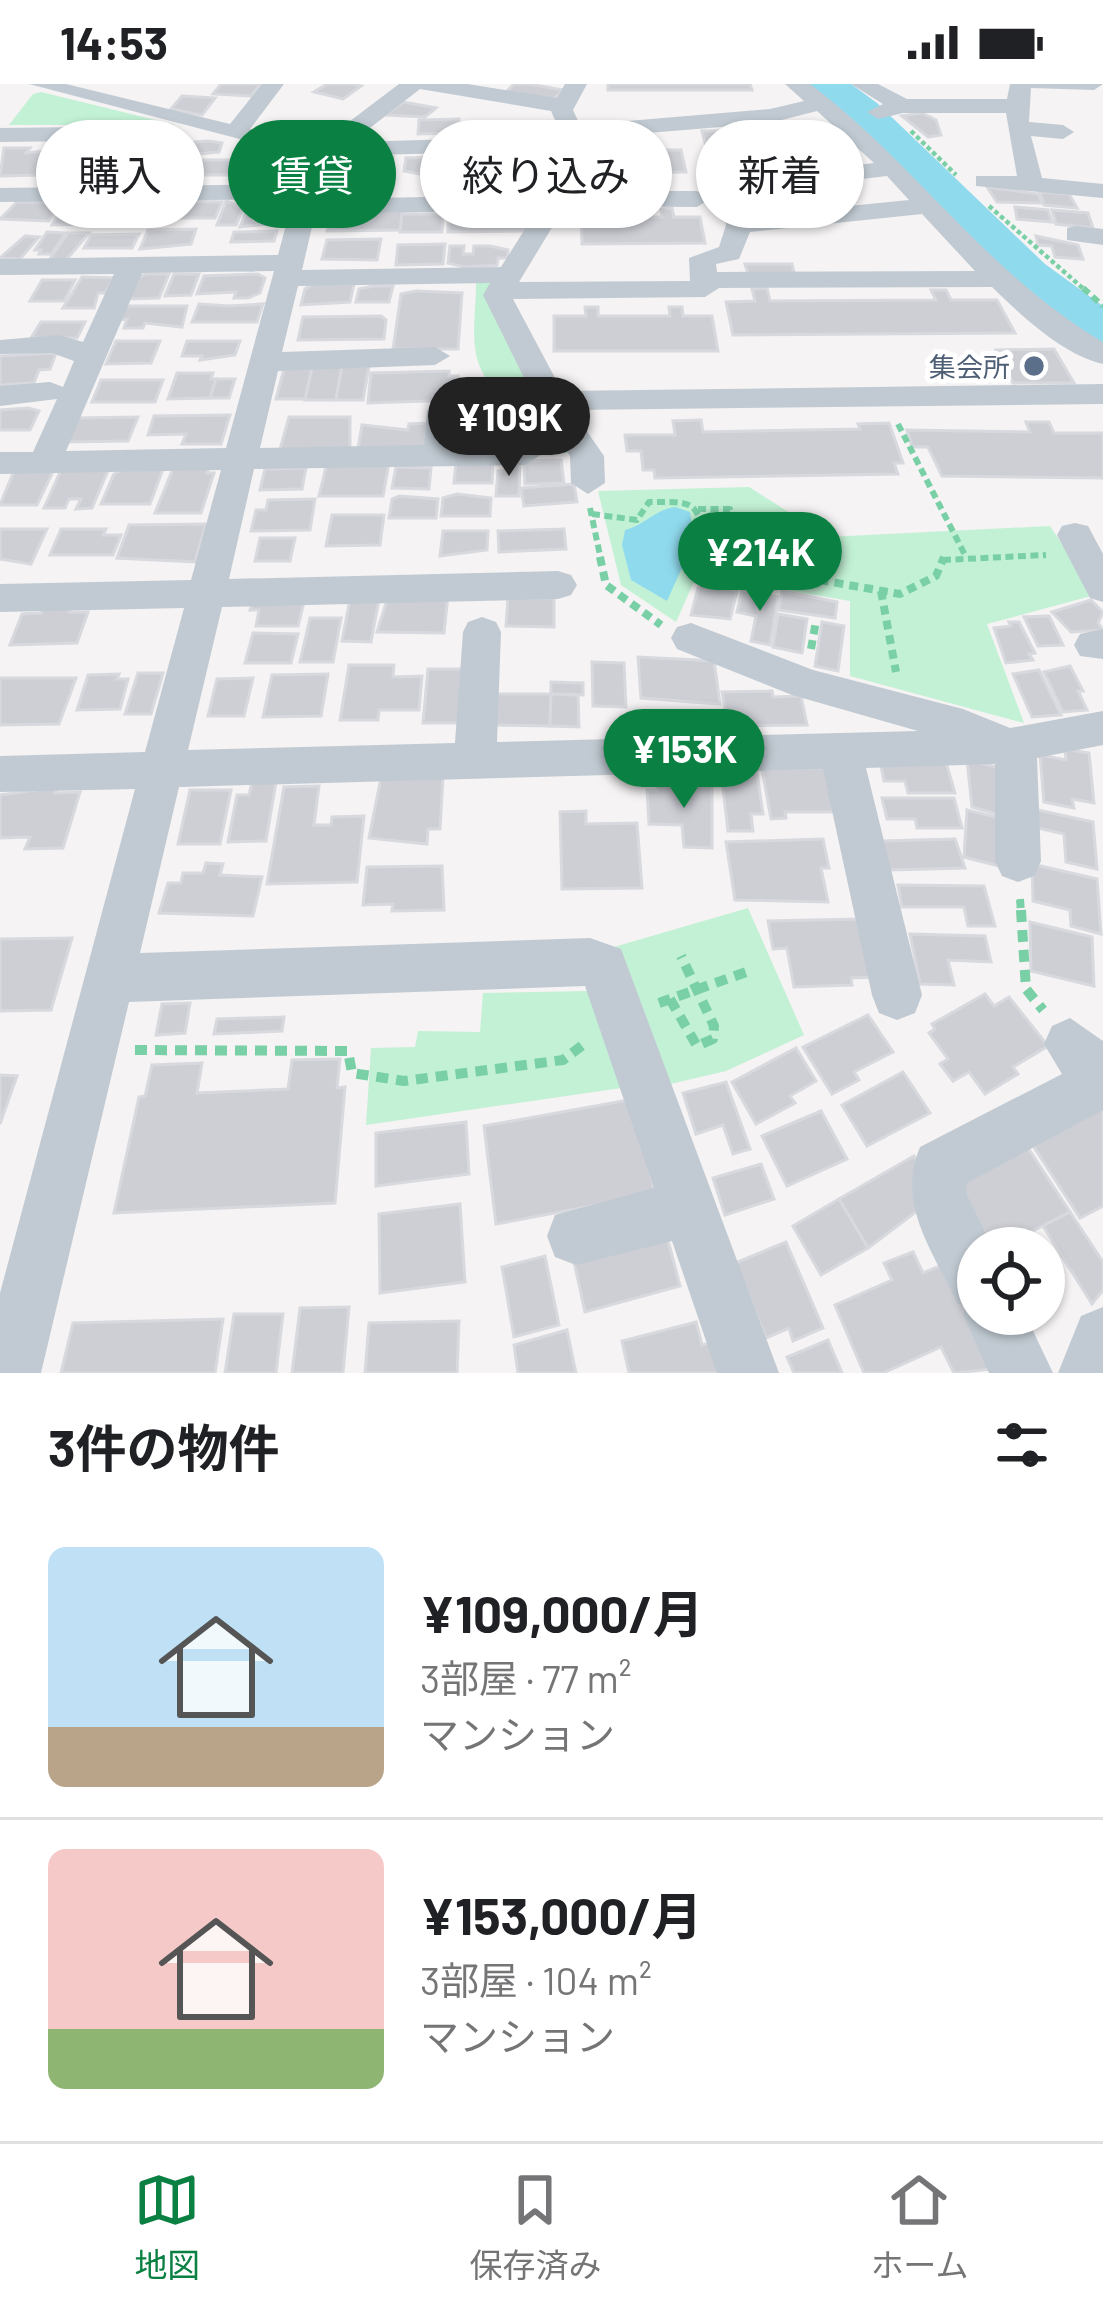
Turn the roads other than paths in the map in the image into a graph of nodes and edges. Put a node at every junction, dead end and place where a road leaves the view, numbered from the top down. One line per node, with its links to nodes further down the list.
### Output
1 (273, 84): 20 (street)
2 (413, 84): 16 (street)
3 (427, 84): 17 (street)
4 (796, 84): 15 (street)
5 (862, 84): 13 (street)
6 (1039, 84): 7 (street)
7 (1094, 84)
8 (93, 90): 10 (street); 14 (street)
9 (172, 94): 14 (street)
10 (21, 98)
11 (626, 99): 18 (street)
12 (1019, 106): 13 (street); 22 (street); 27 (street)
13 (893, 109): 15 (street)
14 (154, 112): 20 (street)
15 (840, 113): 19 (street); 24 (street)
16 (366, 120)
17 (564, 120)
18 (629, 120)
19 (672, 123)
20 (225, 129): 21 (street); 23 (street)
21 (228, 130)
22 (1063, 132)
23 (0, 135)
24 (895, 168): 25 (street); 31 (street)
25 (864, 172)
26 (985, 181): 27 (street)
27 (1032, 185): 28 (street)
28 (1103, 191)
29 (0, 195): 30 (street)
30 (228, 198)
31 (930, 206): 32 (street); 41 (street)
32 (864, 213)
33 (299, 228): 38 (street)
34 (538, 228): 40 (street)
35 (738, 228): 39 (street)
36 (131, 266): 37 (street); 38 (street); 43 (street)
37 (0, 267)
38 (288, 271): 40 (street); 46 (street)
39 (704, 274): 40 (street); 41 (street)
40 (508, 278): 50 (street)
41 (994, 279): 44 (street)
42 (7, 347): 43 (street)
43 (93, 351): 55 (street)
44 (1103, 355)
45 (435, 356): 46 (street)
46 (265, 362): 54 (street)
47 (50, 391): 49 (street)
48 (1103, 394): 50 (street)
49 (0, 396)
50 (554, 401): 57 (street)
51 (443, 411): 53 (street)
52 (526, 454): 53 (street)
53 (440, 456): 54 (street)
54 (241, 459): 55 (street); 61 (street)
55 (45, 462): 56 (street)
56 (0, 463)
57 (588, 483)
58 (1068, 545): 60 (street)
59 (558, 585): 61 (street)
60 (1103, 588)
61 (207, 593): 62 (street); 69 (street)
62 (0, 598)
63 (482, 632): 68 (street)
64 (691, 638): 66 (street)
65 (1103, 728): 66 (street)
66 (1008, 746): 67 (street); 71 (street)
67 (841, 752): 68 (street); 73 (street)
68 (475, 762): 69 (street)
69 (161, 771): 70 (street); 72 (street)
70 (0, 775)
71 (1018, 861)
72 (110, 978): 75 (street); 80 (street)
73 (897, 995)
74 (1092, 1068): 77 (street)
75 (690, 1208): 76 (street); 81 (street)
76 (576, 1236)
77 (957, 1238)
78 (1003, 1335): 82 (street)
79 (1103, 1338): 83 (street)
80 (10, 1373)
81 (748, 1373)
82 (1022, 1373)
83 (1090, 1373)

